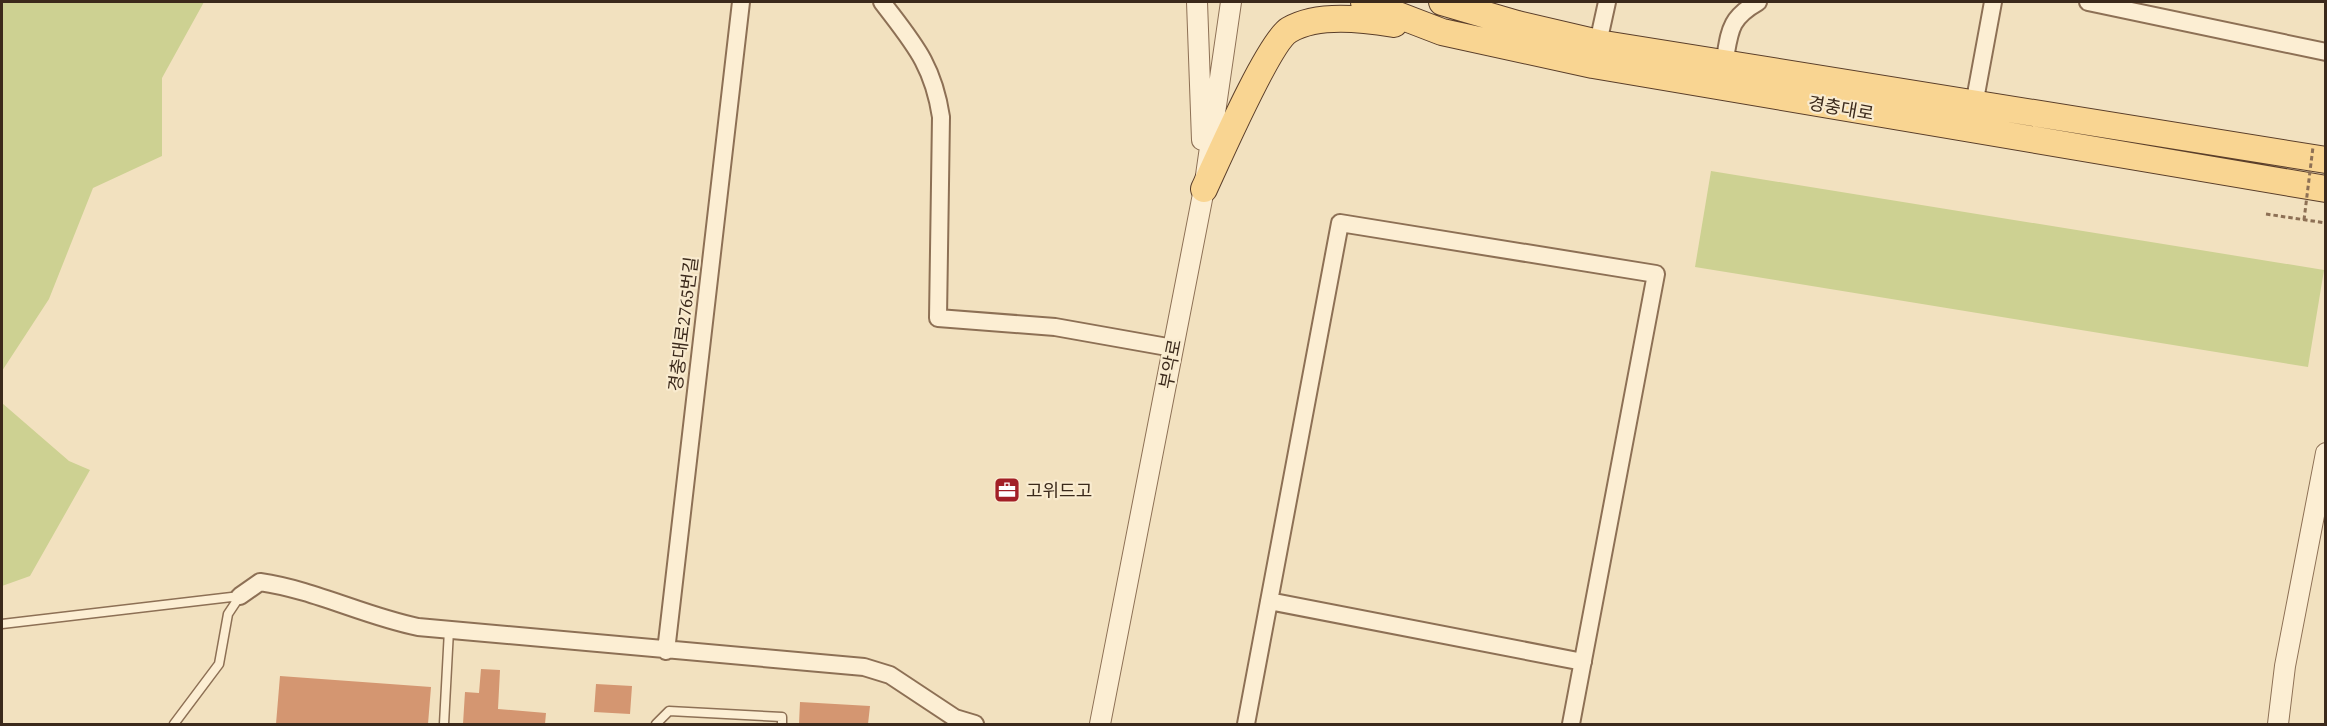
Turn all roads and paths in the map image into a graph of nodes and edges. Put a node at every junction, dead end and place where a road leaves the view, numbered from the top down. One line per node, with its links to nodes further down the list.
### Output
1 (741, 2): 28 (street, 경충대로2765번길)
2 (882, 2): 22 (street)
3 (1197, 2): 17 (street)
4 (1231, 2): 17 (street, 부악로)
5 (1364, 2): 11 (main road, 경충대로)
6 (1442, 2): 12 (main road, 경충대로)
7 (1607, 2): 12 (street)
8 (1758, 2): 14 (street)
9 (1993, 2): 15 (street)
10 (2088, 2): 13 (street)
11 (1443, 32): 17 (main road); 18 (main road, 경충대로)
12 (1598, 43): 14 (main road, 경충대로)
13 (2325, 51)
14 (1724, 64): 15 (main road, 경충대로)
15 (1974, 105): 16 (main road, 경충대로)
16 (2319, 154): 20 (path, bridge)
17 (1204, 189): 22 (street, 부악로)
18 (2325, 189)
19 (2266, 214): 20 (path)
20 (2304, 220): 21 (path)
21 (2325, 223)
22 (1173, 348): 35 (street, 부악로)
23 (2325, 453): 38 (street)
24 (240, 596): 26 (lane); 27 (street); 30 (lane)
25 (1269, 601): 29 (street); 29 (street); 36 (street)
26 (2, 624)
27 (450, 630): 28 (street); 31 (lane)
28 (666, 651): 34 (street)
29 (1582, 662): 37 (street)
30 (174, 724)
31 (444, 724)
32 (656, 724): 33 (lane)
33 (782, 724)
34 (975, 724)
35 (1100, 724)
36 (1246, 724)
37 (1570, 724)
38 (2278, 724)

